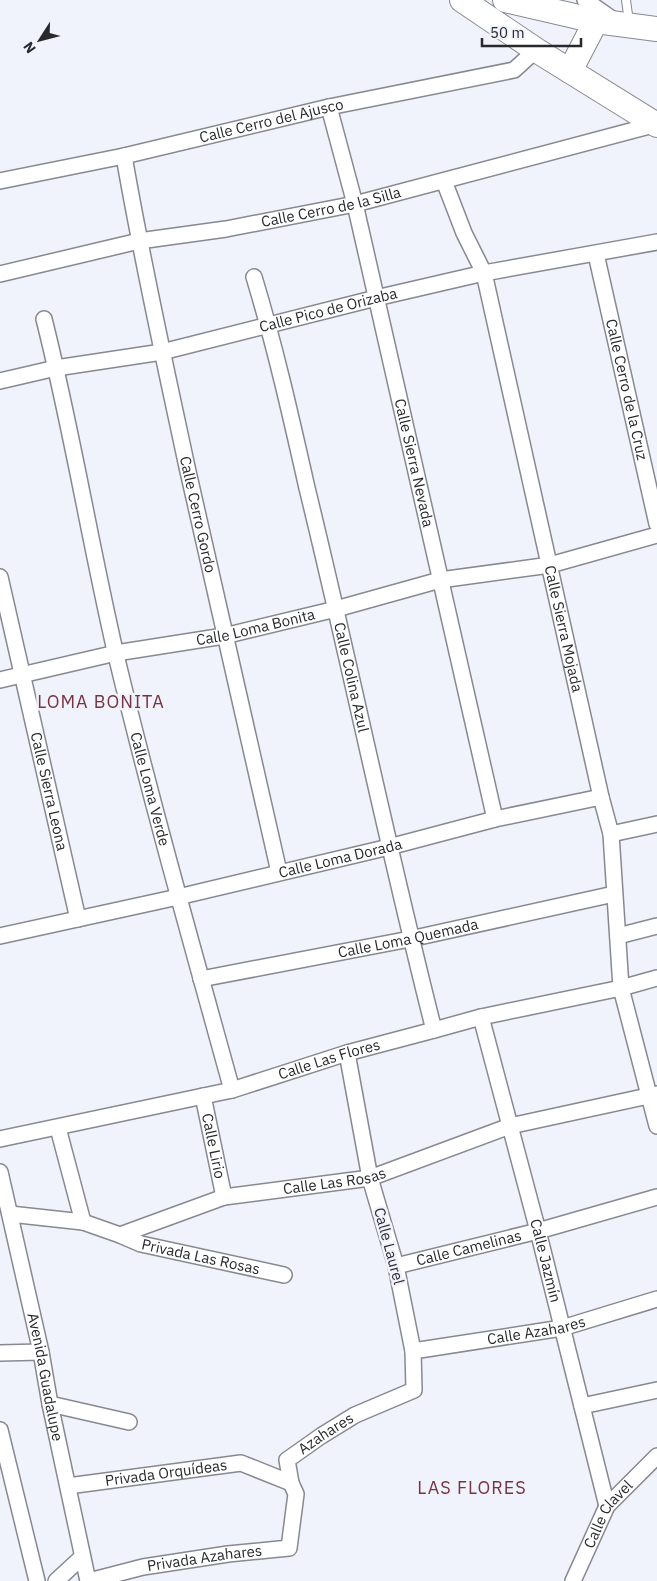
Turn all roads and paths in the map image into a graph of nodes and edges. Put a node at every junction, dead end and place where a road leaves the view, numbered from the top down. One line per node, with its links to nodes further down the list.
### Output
1 (462, 0): 8 (main road)
2 (505, 0): 5 (main road)
3 (585, 0): 6 (street)
4 (626, 0): 6 (lane)
5 (596, 21): 6 (main road); 9 (main road)
6 (626, 26): 7 (main road)
7 (657, 29)
8 (536, 50): 9 (main road); 10 (street, Calle Cerro del Ajusco)
9 (570, 71): 11 (main road)
10 (329, 107): 12 (street, Calle Cerro del Ajusco); 15 (street, Calle Sierra Nevada)
11 (657, 124): 14 (street, Calle Cerro de la Silla)
12 (124, 156): 13 (street, Calle Cerro del Ajusco); 16 (street, Calle Cerro Gordo)
13 (0, 181)
14 (444, 181): 15 (street, Calle Cerro de la Silla); 20 (street, Calle Sierra Mojada)
15 (355, 204): 16 (street, Calle Cerro de la Silla); 22 (street, Calle Sierra Nevada)
16 (139, 241): 19 (street, Calle Cerro de la Silla); 25 (street, Calle Cerro Gordo)
17 (657, 242): 18 (street, Calle Pico de Orizaba)
18 (596, 254): 20 (street, Calle Pico de Orizaba); 28 (street, Calle Cerro de la Cruz)
19 (0, 274)
20 (484, 274): 22 (street, Calle Pico de Orizaba); 30 (street, Calle Sierra Mojada)
21 (254, 277): 24 (street, Calle Colina Azul)
22 (376, 298): 24 (street, Calle Pico de Orizaba); 32 (street, Calle Sierra Nevada)
23 (44, 320): 26 (street, Calle Loma Verde)
24 (269, 326): 25 (street, Calle Pico de Orizaba); 33 (street, Calle Colina Azul)
25 (162, 352): 26 (street, Calle Pico de Orizaba); 34 (street, Calle Cerro Gordo)
26 (56, 368): 27 (street, Calle Pico de Orizaba); 35 (street, Calle Loma Verde)
27 (0, 381)
28 (657, 524)
29 (657, 535): 30 (street, Calle Loma Bonita)
30 (550, 565): 32 (street, Calle Loma Bonita); 38 (street, Calle Sierra Mojada)
31 (0, 577): 36 (street, Calle Sierra Leona)
32 (440, 580): 33 (street, Calle Loma Bonita); 39 (street, Calle Sierra Nevada)
33 (336, 608): 34 (street, Calle Loma Bonita); 42 (street, Calle Colina Azul)
34 (224, 636): 35 (street, Calle Loma Bonita); 43 (street, Calle Cerro Gordo)
35 (116, 653): 36 (street, Calle Loma Bonita); 45 (street, Calle Loma Verde)
36 (22, 676): 37 (street, Calle Loma Bonita); 46 (street, Calle Sierra Leona)
37 (0, 680)
38 (601, 797): 39 (street, Calle Loma Dorada); 41 (street, Calle Sierra Mojada)
39 (495, 819): 42 (street, Calle Loma Dorada)
40 (657, 824): 41 (street)
41 (611, 834): 44 (street, Calle Sierra Mojada)
42 (389, 847): 43 (street, Calle Loma Dorada); 50 (street, Calle Colina Azul)
43 (279, 872): 45 (street, Calle Loma Dorada)
44 (614, 894): 49 (street, Calle Sierra Mojada); 50 (street, Calle Loma Quemada)
45 (178, 897): 46 (street, Calle Loma Dorada); 51 (street, Calle Loma Verde)
46 (78, 919): 48 (street, Calle Loma Dorada)
47 (657, 926): 49 (street)
48 (0, 936)
49 (618, 936): 53 (street, Calle Sierra Mojada)
50 (410, 939): 51 (street, Calle Loma Quemada); 55 (street, Calle Colina Azul)
51 (201, 978): 57 (street, Calle Loma Verde)
52 (657, 978): 53 (street, Calle Las Flores)
53 (621, 988): 54 (street, Calle Las Flores); 58 (street)
54 (481, 1017): 55 (street, Calle Las Flores); 60 (street, Calle Jazmín)
55 (434, 1030): 56 (street, Calle Las Flores)
56 (347, 1053): 57 (street, Calle Las Flores); 65 (street, Calle Laurel)
57 (232, 1090): 59 (street, Calle Las Flores)
58 (653, 1094): 60 (street, Calle Las Rosas); 61 (street)
59 (204, 1096): 62 (street, Calle Las Flores); 66 (street, Calle Lirio)
60 (510, 1126): 65 (street, Calle Las Rosas); 70 (street, Calle Jazmín)
61 (657, 1126)
62 (58, 1128): 63 (street, Calle Las Flores); 69 (street)
63 (0, 1139)
64 (0, 1172): 68 (street, Avenida Guadalupe)
65 (370, 1178): 66 (street, Calle Las Rosas); 72 (street, Calle Laurel)
66 (224, 1197): 71 (street, Calle Las Rosas)
67 (657, 1197): 70 (street, Calle Camelinas)
68 (10, 1214): 69 (street); 77 (street, Avenida Guadalupe)
69 (83, 1222): 71 (street)
70 (538, 1231): 72 (street, Calle Camelinas); 75 (street, Calle Jazmín)
71 (120, 1235): 73 (street, Privada Las Rosas)
72 (396, 1266): 76 (street, Calle Laurel)
73 (284, 1275)
74 (657, 1299): 75 (street, Calle Azahares)
75 (562, 1328): 76 (street, Calle Azahares); 81 (street, Calle Jazmín)
76 (413, 1351): 85 (street, Azahares)
77 (41, 1352): 78 (street); 80 (street, Avenida Guadalupe)
78 (0, 1353)
79 (657, 1390): 81 (street)
80 (50, 1404): 82 (street); 86 (street, Avenida Guadalupe)
81 (582, 1406): 87 (street, Calle Jazmín)
82 (129, 1422)
83 (0, 1430): 90 (street)
84 (657, 1456): 87 (street, Calle Clavel)
85 (291, 1483): 86 (street, Privada Orquídeas); 88 (street, Azahares)
86 (68, 1486): 89 (street, Avenida Guadalupe)
87 (607, 1506): 93 (street, Calle Clavel)
88 (289, 1548): 92 (street, Privada Azahares)
89 (82, 1557): 91 (street); 92 (street, Avenida Guadalupe)
90 (36, 1581)
91 (56, 1581)
92 (89, 1581)
93 (573, 1581)

